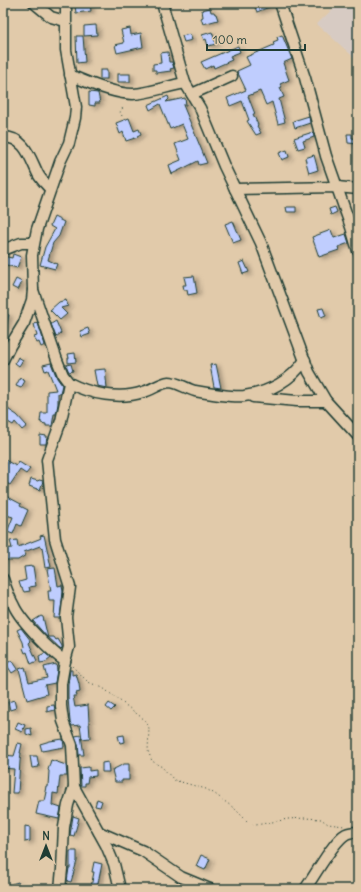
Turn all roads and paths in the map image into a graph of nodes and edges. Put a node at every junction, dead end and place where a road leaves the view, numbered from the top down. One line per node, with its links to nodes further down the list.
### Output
1 (34, 3): 5 (street)
2 (66, 3): 5 (street)
3 (162, 3): 8 (street)
4 (280, 3): 13 (street)
5 (65, 21): 6 (street)
6 (70, 75): 8 (street); 14 (street)
7 (232, 76): 9 (street)
8 (185, 83): 9 (street)
9 (192, 94): 15 (street)
10 (124, 106): 11 (path)
11 (122, 116)
12 (3, 137): 14 (street)
13 (337, 187): 15 (street); 16 (street); 19 (street)
14 (50, 189): 17 (street)
15 (235, 189): 22 (street)
16 (358, 189)
17 (33, 243): 18 (street); 20 (street)
18 (3, 250)
19 (358, 251)
20 (33, 290): 21 (street); 23 (street)
21 (3, 360)
22 (305, 360): 24 (street); 25 (street)
23 (69, 383): 24 (street); 28 (street)
24 (243, 396): 25 (street)
25 (326, 401): 26 (street)
26 (358, 436)
27 (3, 579): 28 (street)
28 (65, 661): 29 (street); 30 (path)
29 (74, 787): 31 (street); 32 (street)
30 (356, 831): 35 (street)
31 (99, 832): 33 (street); 34 (street)
32 (60, 889)
33 (120, 889)
34 (210, 889)
35 (305, 889)

